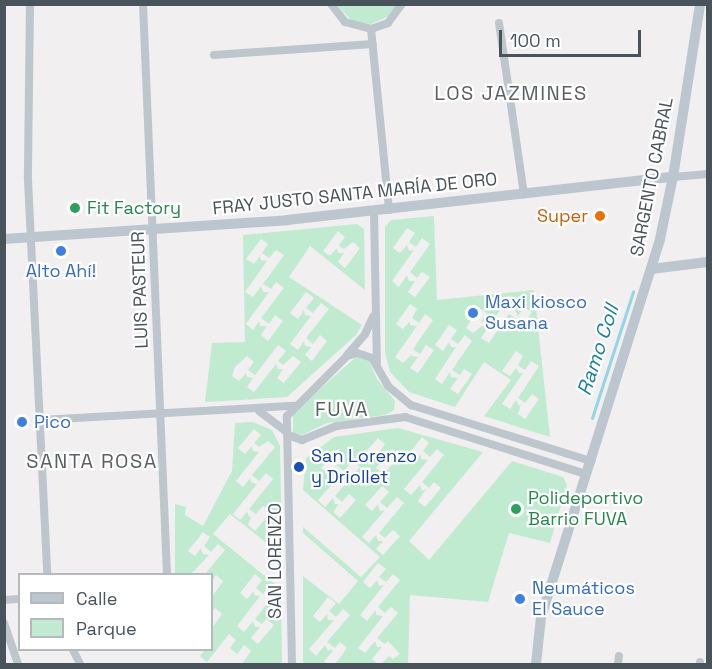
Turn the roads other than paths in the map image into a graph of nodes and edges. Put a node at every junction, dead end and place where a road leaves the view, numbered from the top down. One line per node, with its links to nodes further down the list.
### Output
1 (30, 4): 16 (street)
2 (142, 4): 15 (street, LUIS PASTEUR)
3 (331, 4): 7 (street)
4 (402, 4): 7 (street)
5 (700, 4): 11 (main road, SARGENTO CABRAL)
6 (499, 23): 12 (street)
7 (371, 29): 8 (street)
8 (373, 44): 9 (street); 13 (street)
9 (214, 55)
10 (708, 174): 11 (street, FRAY JUSTO SANTA MARÍA DE ORO)
11 (673, 177): 12 (main road, FRAY JUSTO SANTA MARÍA DE ORO); 19 (main road, SARGENTO CABRAL)
12 (524, 194): 13 (main road, FRAY JUSTO SANTA MARÍA DE ORO)
13 (389, 210): 14 (main road, FRAY JUSTO SANTA MARÍA DE ORO)
14 (374, 212): 15 (main road, FRAY JUSTO SANTA MARÍA DE ORO); 20 (street)
15 (154, 229): 16 (main road, FRAY JUSTO SANTA MARÍA DE ORO); 26 (street, LUIS PASTEUR)
16 (32, 237): 17 (main road, FRAY JUSTO SANTA MARÍA DE ORO); 28 (street)
17 (4, 239)
18 (708, 262): 19 (main road)
19 (651, 269): 34 (main road, SARGENTO CABRAL)
20 (375, 310): 21 (street); 22 (street)
21 (347, 356): 22 (street); 24 (street)
22 (377, 363): 23 (street)
23 (400, 399): 27 (street); 30 (street)
24 (294, 406): 25 (street); 29 (street)
25 (258, 410): 26 (street); 29 (street)
26 (161, 415): 28 (street); 37 (street, LUIS PASTEUR)
27 (397, 417): 31 (street); 32 (street)
28 (40, 420): 36 (street)
29 (287, 433): 31 (street); 33 (street, SAN LORENZO)
30 (510, 436): 32 (street); 34 (street)
31 (302, 440): 33 (street)
32 (507, 449): 35 (street)
33 (290, 457): 40 (street, SAN LORENZO)
34 (591, 461): 35 (main road, SARGENTO CABRAL)
35 (586, 474): 41 (main road, SARGENTO CABRAL)
36 (47, 573)
37 (167, 573)
38 (4, 623): 39 (street)
39 (18, 664)
40 (292, 664)
41 (536, 664)

